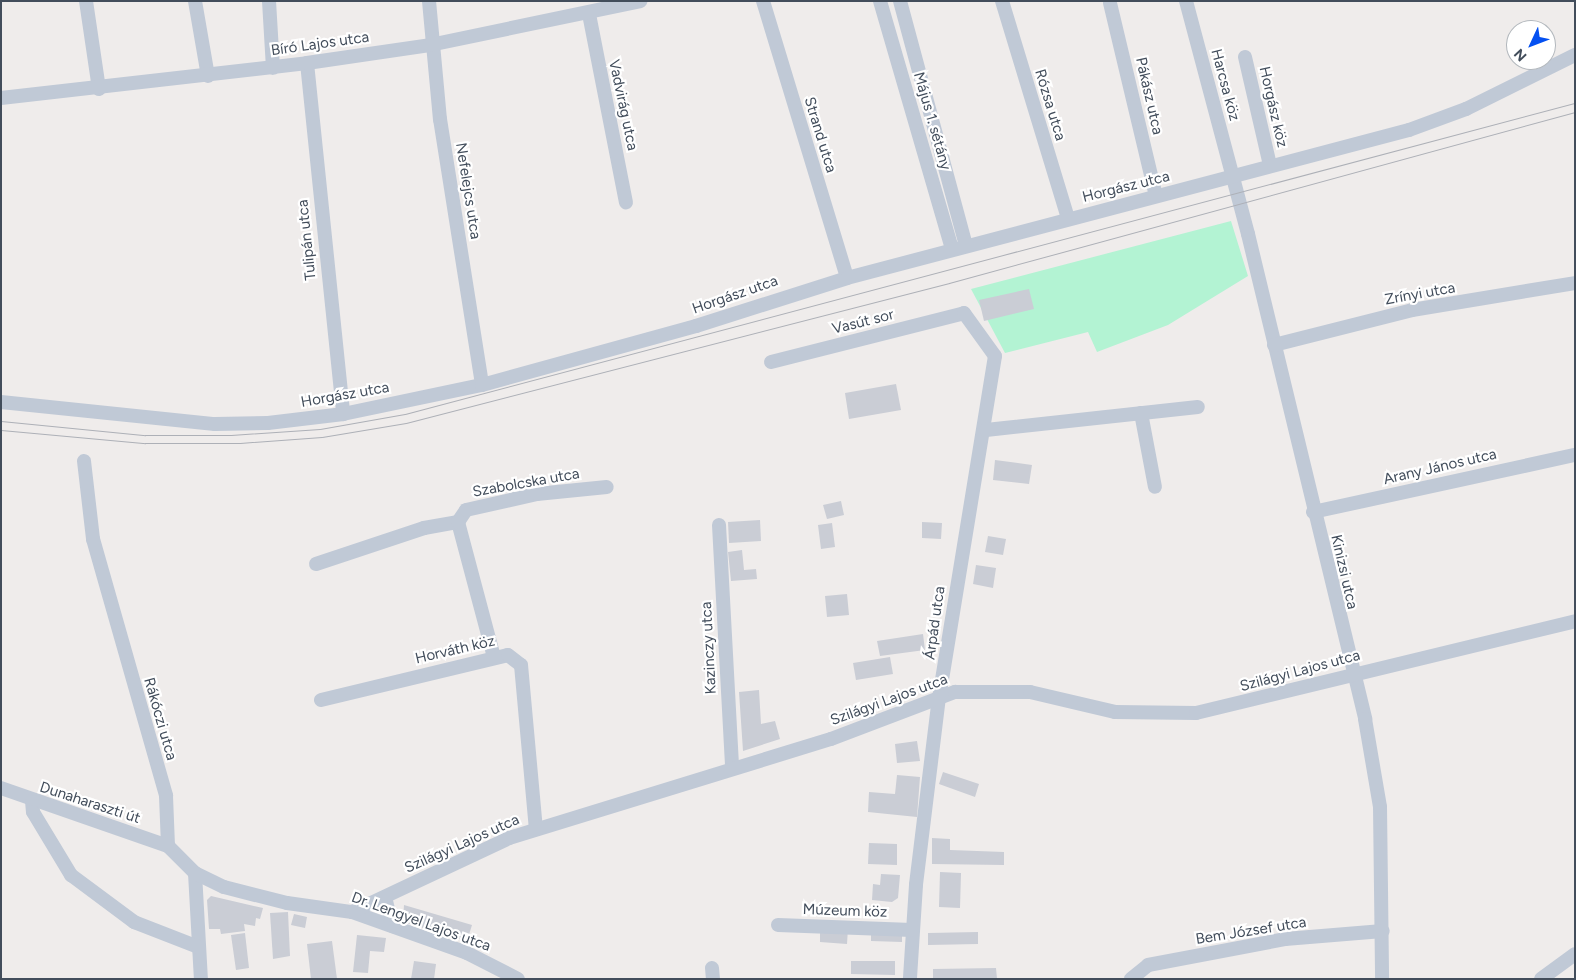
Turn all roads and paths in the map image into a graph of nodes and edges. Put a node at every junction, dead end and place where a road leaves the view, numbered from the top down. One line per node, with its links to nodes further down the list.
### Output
1 (86, 1): 19 (street)
2 (195, 1): 18 (street)
3 (269, 1): 17 (street)
4 (429, 1): 13 (street, Nefelejcs utca)
5 (640, 1): 12 (street, Bíró Lajos utca)
6 (763, 1): 28 (street, Strand utca)
7 (880, 1): 27 (street, Május 1. sétány)
8 (900, 1): 26 (street, Május 1. sétány)
9 (1002, 1): 25 (street, Rózsa utca)
10 (1186, 1): 22 (street, Harcsa köz)
11 (1110, 3): 23 (street, Pákász utca)
12 (590, 14): 13 (street, Bíró Lajos utca); 24 (street, Vadvirág utca)
13 (430, 45): 16 (street, Bíró Lajos utca); 33 (street, Nefelejcs utca)
14 (1575, 55): 21 (street, Horgász utca)
15 (1245, 57): 21 (street, Horgász köz)
16 (307, 64): 17 (street, Bíró Lajos utca); 37 (street, Tulipán utca)
17 (273, 68): 18 (street, Bíró Lajos utca)
18 (208, 76): 19 (street, Bíró Lajos utca)
19 (99, 88): 20 (street, Bíró Lajos utca)
20 (1, 98)
21 (1270, 165): 22 (street, Horgász utca)
22 (1232, 178): 23 (street, Horgász utca); 31 (street, Kinizsi utca)
23 (1156, 196): 25 (street, Horgász utca)
24 (626, 202)
25 (1068, 218): 26 (street, Horgász utca)
26 (966, 245): 27 (street, Horgász utca)
27 (952, 249): 28 (street, Horgász utca)
28 (847, 278): 33 (street, Horgász utca)
29 (1575, 283): 31 (street, Zrínyi utca)
30 (964, 313): 32 (street, Vasút sor); 38 (street, Árpád utca)
31 (1274, 345): 43 (street, Kinizsi utca)
32 (771, 362)
33 (482, 385): 37 (street, Horgász utca)
34 (1, 402): 37 (street, Horgász utca)
35 (1198, 407): 36 (street)
36 (1141, 413): 38 (street); 42 (street)
37 (343, 414)
38 (986, 430): 50 (street, Árpád utca)
39 (1575, 455): 43 (street, Arany János utca)
40 (84, 461): 56 (street, Rákóczi utca)
41 (607, 487): 44 (street, Szabolcska utca)
42 (1155, 487)
43 (1313, 512): 49 (street, Kinizsi utca)
44 (458, 522): 46 (street, Szabolcska utca); 48 (street)
45 (719, 525): 52 (street, Kazinczy utca)
46 (316, 564)
47 (1575, 621): 49 (street, Szilágyi Lajos utca)
48 (494, 656): 51 (street, Horváth köz); 55 (street, Horváth köz)
49 (1352, 673): 50 (street, Szilágyi Lajos utca); 63 (street, Kinizsi utca)
50 (940, 697): 52 (street, Szilágyi Lajos utca); 62 (street, Árpád utca)
51 (321, 700)
52 (732, 768): 55 (street, Szilágyi Lajos utca)
53 (1, 788): 54 (street, Dunaharaszti út)
54 (32, 801): 56 (street, Dunaharaszti út); 64 (street)
55 (536, 829): 58 (street, Szilágyi Lajos utca)
56 (168, 846): 57 (street)
57 (195, 873): 59 (street, Dr. Lengyel Lajos utca); 64 (street)
58 (385, 897): 59 (street, Szilágyi Lajos utca); 61 (street)
59 (352, 912): 61 (street, Dr. Lengyel Lajos utca)
60 (778, 925): 62 (street, Múzeum köz)
61 (392, 926): 67 (street, Dr. Lengyel Lajos utca)
62 (912, 930): 68 (street, Árpád utca)
63 (1383, 931): 69 (street, Bem József utca); 70 (street, Kinizsi utca)
64 (198, 947): 66 (street)
65 (1575, 954): 71 (street)
66 (201, 979)
67 (518, 979)
68 (910, 979)
69 (1131, 979)
70 (1382, 979)
71 (1541, 979)

